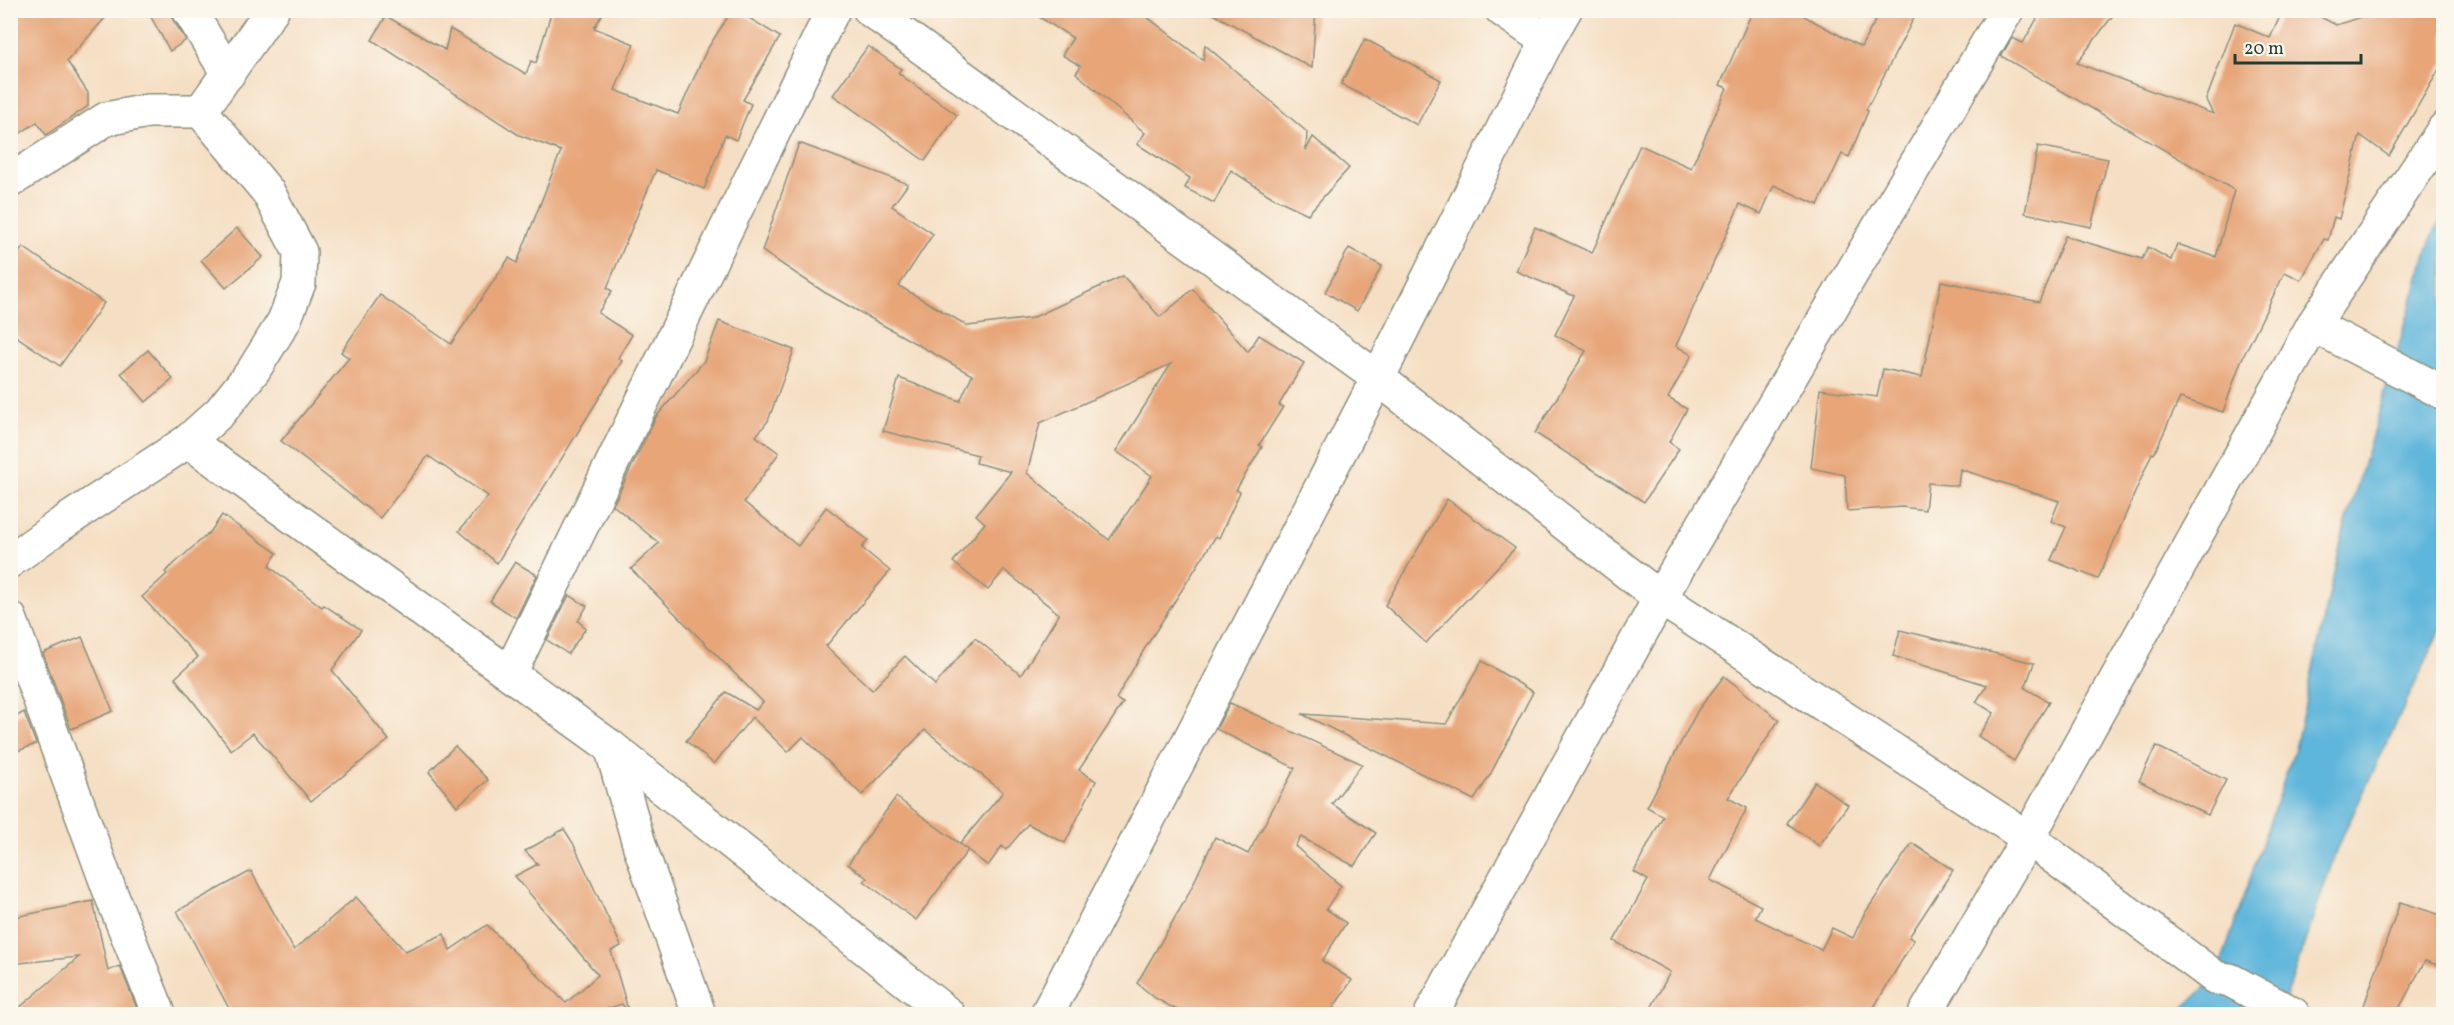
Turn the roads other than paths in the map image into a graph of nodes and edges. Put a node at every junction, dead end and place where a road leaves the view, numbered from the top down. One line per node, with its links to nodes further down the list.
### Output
1 (189, 10): 9 (street)
2 (272, 10): 9 (street)
3 (833, 10): 20 (street)
4 (870, 10): 14 (street)
5 (1502, 10): 8 (street)
6 (1565, 10): 8 (street)
7 (2007, 10): 18 (street)
8 (1547, 41): 14 (street)
9 (228, 74): 10 (street)
10 (201, 111): 12 (street); 16 (street)
11 (2444, 129): 13 (street)
12 (10, 181)
13 (2313, 325): 15 (street); 22 (street)
14 (1378, 378): 18 (street); 26 (street)
15 (2444, 393)
16 (188, 441): 17 (street); 20 (street)
17 (10, 561)
18 (1660, 598): 22 (street); 27 (street)
19 (10, 618): 23 (street)
20 (510, 673): 21 (street)
21 (610, 747): 24 (street); 25 (street)
22 (2028, 838): 28 (street); 29 (street)
23 (159, 1014)
24 (699, 1014)
25 (948, 1014)
26 (1047, 1014)
27 (1431, 1014)
28 (1925, 1014)
29 (2293, 1014)

